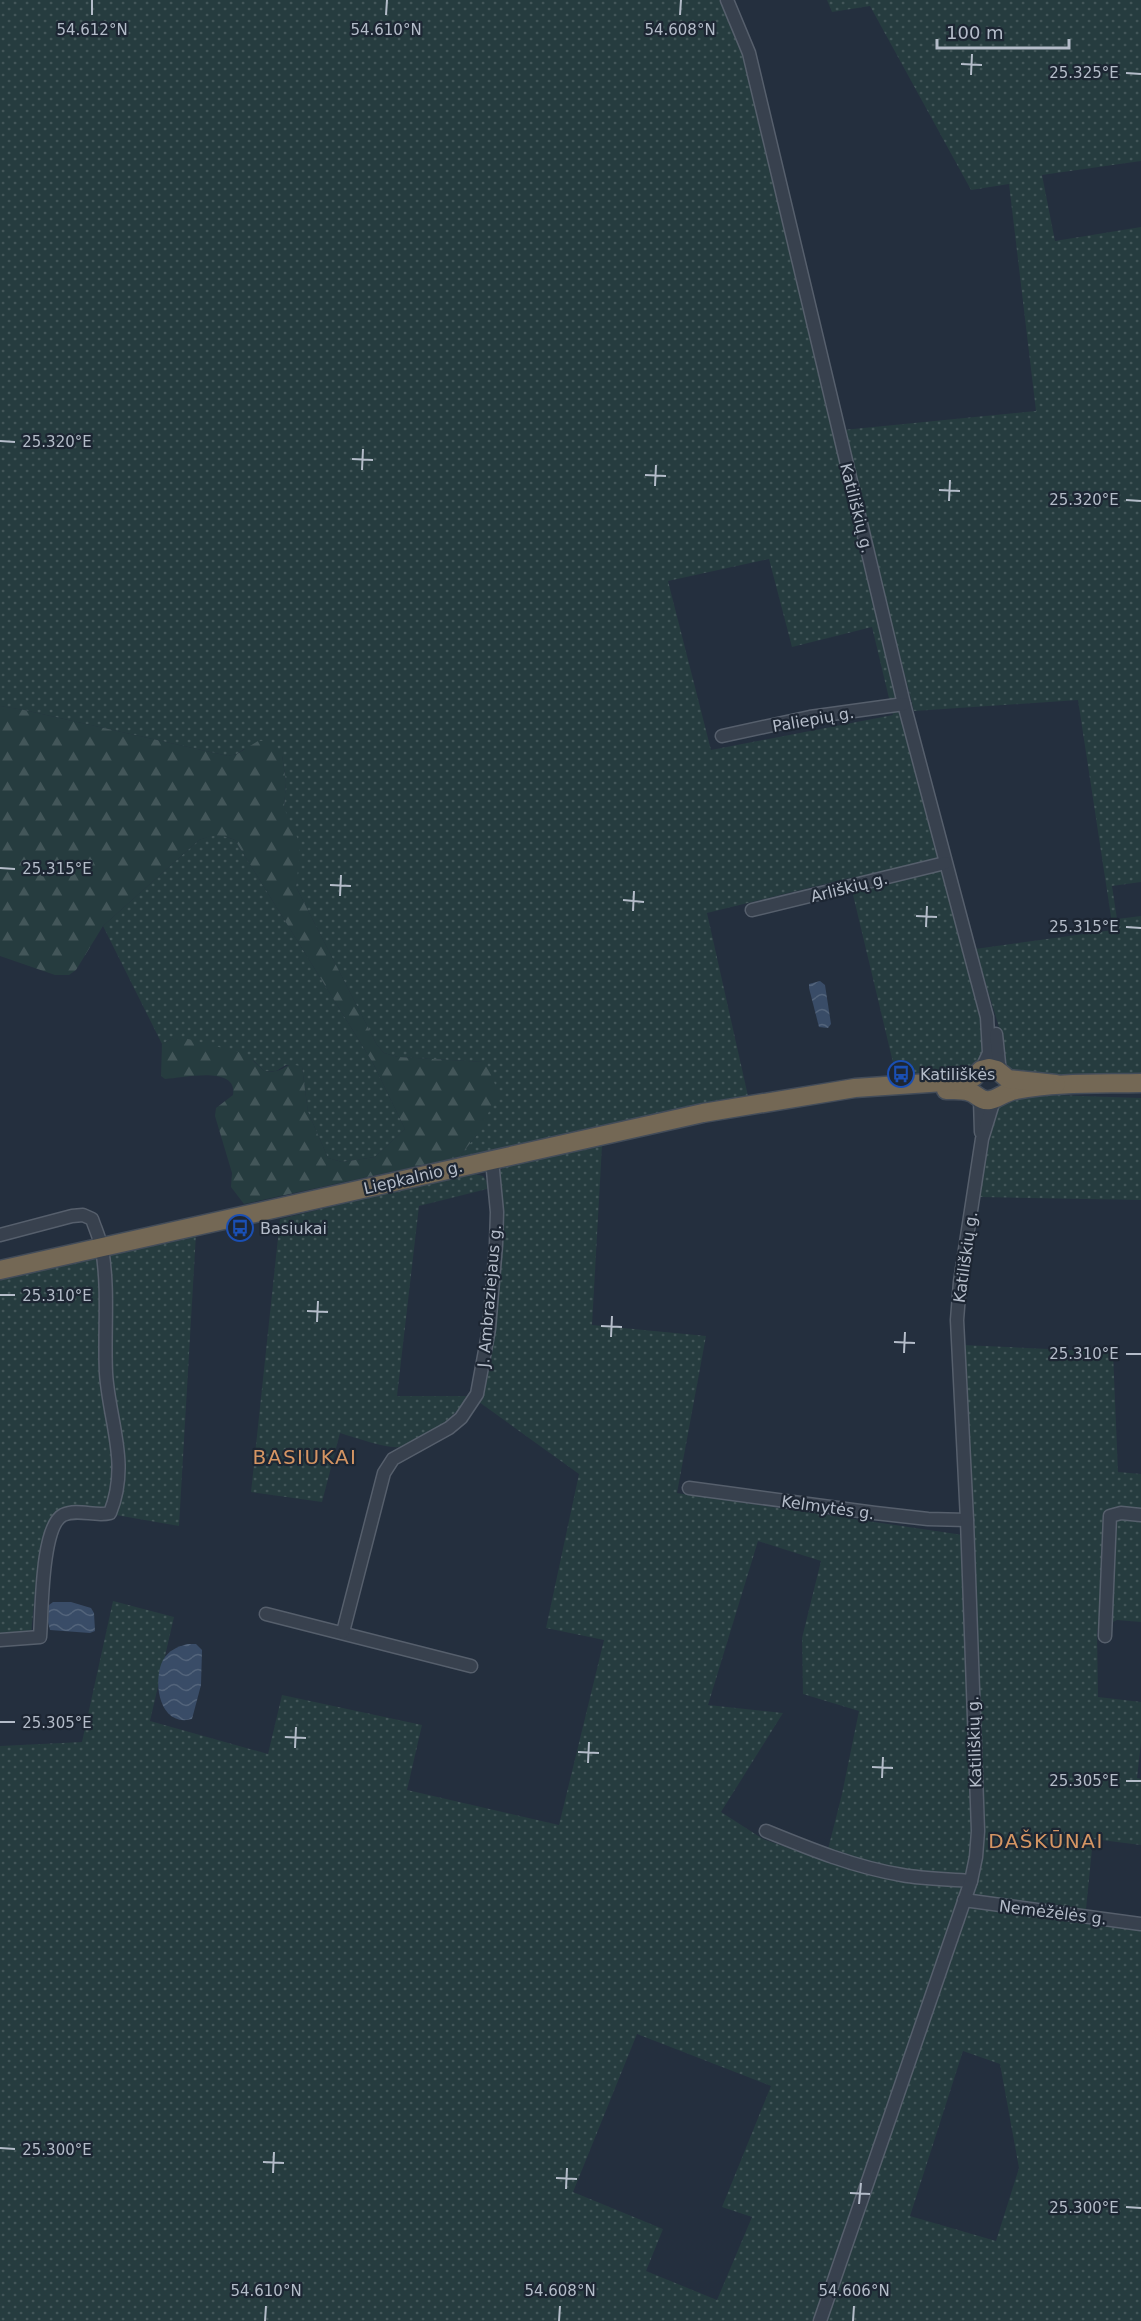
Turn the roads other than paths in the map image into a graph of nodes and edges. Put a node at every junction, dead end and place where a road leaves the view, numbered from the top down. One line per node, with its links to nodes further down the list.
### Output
1 (727, 0): 2 (street, Katiliškių g.)
2 (904, 704): 3 (street, Paliepių g.); 4 (street, Katiliškių g.)
3 (722, 736)
4 (945, 863): 5 (street, Arliškių g.); 6 (street, Katiliškių g.)
5 (752, 910)
6 (987, 1017): 8 (street, Katiliškių g.); 8 (street, Katiliškių g.)
7 (1141, 1083): 8 (highway, Liepkalnio g.)
8 (988, 1085): 9 (highway, Liepkalnio g.); 15 (street, Katiliškių g.)
9 (492, 1160): 11 (highway, Liepkalnio g.); 17 (street, J. Ambraziejaus g.)
10 (0, 1235): 11 (street)
11 (101, 1247): 12 (highway, Liepkalnio g.); 19 (street)
12 (0, 1270)
13 (689, 1488): 15 (street, Kelmytės g.)
14 (1141, 1515): 18 (street)
15 (967, 1520): 22 (street, Katiliškių g.)
16 (266, 1614): 17 (street)
17 (343, 1632): 20 (street)
18 (1105, 1636)
19 (0, 1640)
20 (471, 1666)
21 (766, 1831): 22 (street)
22 (971, 1881): 23 (street, Katiliškių g.)
23 (964, 1900): 24 (street, Nemėžėlės g.); 25 (street, Katiliškių g.)
24 (1141, 1923)
25 (820, 2321)

